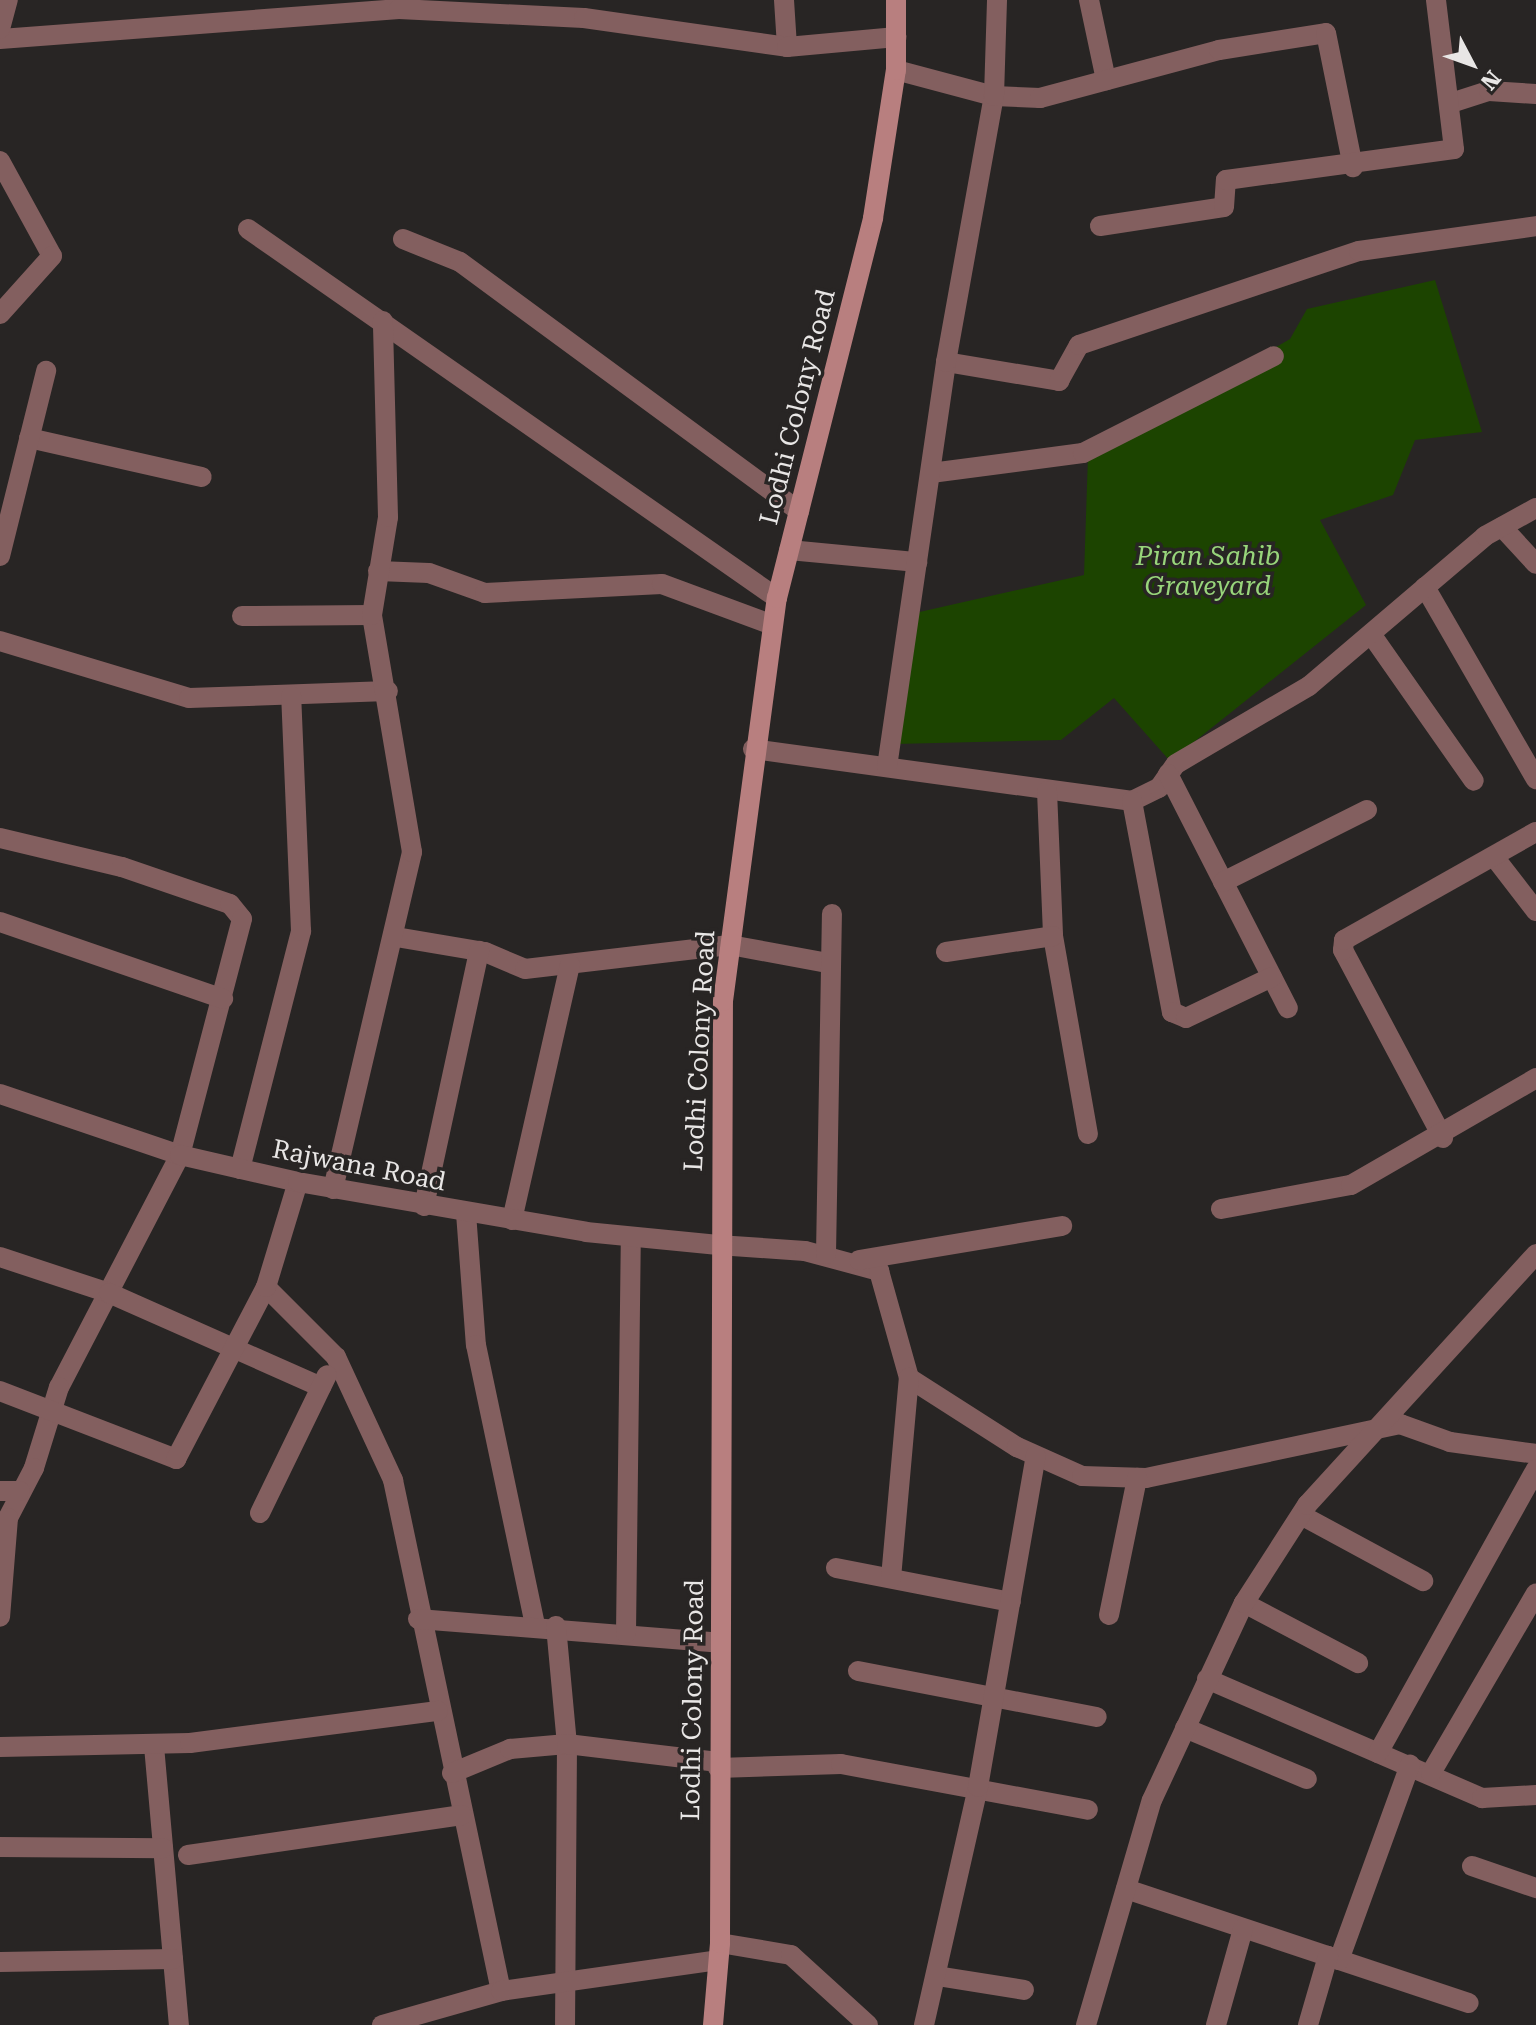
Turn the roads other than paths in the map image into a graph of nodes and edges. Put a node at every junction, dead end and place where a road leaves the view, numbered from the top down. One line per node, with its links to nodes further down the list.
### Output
1 (8, 0): 10 (street)
2 (784, 0): 13 (street)
3 (896, 0): 11 (main road, Lodhi Colony Road)
4 (997, 0): 17 (street)
5 (1089, 0): 15 (street)
6 (1436, 0): 18 (street)
7 (399, 4): 8 (street); 9 (street)
8 (250, 9): 12 (street)
9 (584, 9): 13 (street)
10 (0, 29)
11 (897, 37): 13 (street); 14 (main road, Lodhi Colony Road)
12 (0, 39)
13 (787, 47)
14 (896, 70): 17 (street); 34 (main road, Lodhi Colony Road)
15 (1106, 80): 17 (street); 20 (street)
16 (1536, 94): 18 (street)
17 (994, 96): 28 (street)
18 (1451, 103): 20 (street)
19 (0, 161): 25 (street)
20 (1353, 167): 21 (street)
21 (1100, 226)
22 (1536, 226): 28 (street)
23 (248, 229): 26 (street)
24 (403, 239): 34 (street)
25 (0, 314)
26 (383, 321): 40 (street); 42 (street)
27 (1274, 356): 31 (street)
28 (946, 362): 31 (street)
29 (46, 371): 30 (street)
30 (29, 438): 32 (street); 36 (street)
31 (931, 473): 38 (street)
32 (202, 477)
33 (1536, 508): 35 (street)
34 (799, 511): 37 (main road, Lodhi Colony Road)
35 (1502, 527): 39 (street); 41 (street)
36 (1, 543)
37 (789, 550): 38 (street); 42 (main road, Lodhi Colony Road)
38 (917, 562): 51 (street)
39 (1536, 564)
40 (378, 571): 43 (street); 45 (street)
41 (1425, 587): 46 (street); 53 (street)
42 (777, 598): 45 (main road, Lodhi Colony Road)
43 (372, 615): 44 (street); 48 (street)
44 (242, 616)
45 (773, 625): 50 (main road, Lodhi Colony Road)
46 (1371, 634): 52 (street); 54 (street)
47 (0, 641): 49 (street)
48 (388, 691): 49 (street); 66 (street)
49 (291, 696): 80 (street)
50 (753, 749): 51 (street); 67 (main road, Lodhi Colony Road)
51 (887, 767): 55 (street)
52 (1168, 774): 56 (street); 61 (street)
53 (1536, 779)
54 (1474, 781)
55 (1047, 791): 56 (street); 65 (street)
56 (1132, 801): 72 (street)
57 (1367, 810): 61 (street)
58 (1536, 832): 60 (street)
59 (0, 838): 73 (street)
60 (1495, 858): 62 (street); 78 (street)
61 (1223, 882): 72 (street)
62 (1536, 911)
63 (832, 914): 70 (street)
64 (0, 922): 73 (street)
65 (1053, 936): 69 (street); 77 (street)
66 (396, 937): 68 (street); 82 (street)
67 (730, 945): 70 (street); 71 (street); 89 (main road, Lodhi Colony Road)
68 (479, 951): 71 (street); 83 (street)
69 (946, 952)
70 (828, 963): 90 (street)
71 (570, 965): 86 (street)
72 (1272, 977): 74 (street)
73 (223, 999): 79 (street)
74 (1288, 1008)
75 (1536, 1078): 78 (street)
76 (0, 1094): 79 (street, Rajwana Road)
77 (1088, 1134)
78 (1443, 1138): 84 (street)
79 (180, 1155): 80 (street, Rajwana Road); 95 (street)
80 (240, 1169): 81 (street, Rajwana Road)
81 (298, 1182): 82 (street, Rajwana Road); 94 (street)
82 (333, 1189): 83 (street, Rajwana Road)
83 (424, 1206): 85 (street, Rajwana Road)
84 (1221, 1209)
85 (466, 1213): 86 (street, Rajwana Road); 120 (street)
86 (512, 1220): 88 (street, Rajwana Road)
87 (1062, 1226): 93 (street)
88 (631, 1238): 89 (street, Rajwana Road); 122 (street)
89 (718, 1245): 90 (street, Rajwana Road); 123 (main road, Lodhi Colony Road)
90 (826, 1254): 93 (street, Rajwana Road)
91 (1536, 1254): 102 (street)
92 (0, 1257): 95 (street)
93 (859, 1260): 98 (street)
94 (266, 1287): 96 (street); 97 (street)
95 (109, 1293): 96 (street); 101 (street)
96 (237, 1352): 99 (street); 101 (street)
97 (336, 1357): 99 (street); 119 (street)
98 (909, 1378): 104 (street); 111 (street)
99 (321, 1387): 108 (street)
100 (0, 1391): 101 (street)
101 (51, 1408): 107 (street)
102 (1384, 1427): 103 (street); 106 (street); 109 (street)
103 (1536, 1454)
104 (1036, 1456): 106 (street); 114 (street)
105 (1536, 1469): 134 (street)
106 (1137, 1478): 117 (street)
107 (10, 1491): 116 (street)
108 (260, 1513)
109 (1301, 1515): 112 (street); 115 (street)
110 (836, 1568): 111 (street)
111 (891, 1578): 114 (street)
112 (1423, 1581)
113 (1536, 1593): 138 (street)
114 (1011, 1602): 127 (street)
115 (1244, 1603): 124 (street); 126 (street)
116 (0, 1606): 118 (street)
117 (1109, 1615)
118 (0, 1617)
119 (418, 1619): 120 (street); 128 (street)
120 (535, 1625): 121 (street)
121 (556, 1626): 122 (street); 131 (street)
122 (626, 1633): 123 (street)
123 (720, 1643): 135 (main road, Lodhi Colony Road)
124 (1358, 1663)
125 (858, 1671): 127 (street)
126 (1207, 1679): 130 (street); 134 (street)
127 (994, 1695): 129 (street); 140 (street)
128 (438, 1711): 132 (street); 137 (street)
129 (1097, 1717)
130 (1185, 1728): 139 (street); 149 (street)
131 (567, 1744): 135 (street); 137 (street); 156 (street)
132 (154, 1746): 133 (street); 145 (street)
133 (0, 1747)
134 (1378, 1753): 136 (street)
135 (718, 1765): 140 (street); 151 (main road, Lodhi Colony Road)
136 (1410, 1765): 138 (street); 152 (street)
137 (452, 1773): 143 (street)
138 (1431, 1773): 141 (street)
139 (1307, 1779)
140 (978, 1787): 142 (street); 155 (street)
141 (1536, 1795)
142 (1088, 1810)
143 (462, 1815): 146 (street); 158 (street)
144 (0, 1847): 145 (street)
145 (163, 1848): 153 (street)
146 (188, 1855)
147 (1472, 1866): 148 (street)
148 (1536, 1888)
149 (1126, 1889): 150 (street); 166 (street)
150 (1243, 1929): 152 (street); 167 (street)
151 (719, 1952): 156 (street); 163 (main road, Lodhi Colony Road); 164 (street)
152 (1334, 1958): 159 (street); 168 (street)
153 (173, 1959): 154 (street); 160 (street)
154 (0, 1962)
155 (937, 1976): 157 (street); 165 (street)
156 (564, 1979): 158 (street); 162 (street)
157 (1024, 1990)
158 (501, 1991): 161 (street)
159 (1469, 2003)
160 (179, 2025)
161 (382, 2025)
162 (565, 2025)
163 (713, 2025)
164 (868, 2025)
165 (924, 2025)
166 (1086, 2025)
167 (1216, 2025)
168 (1308, 2025)

